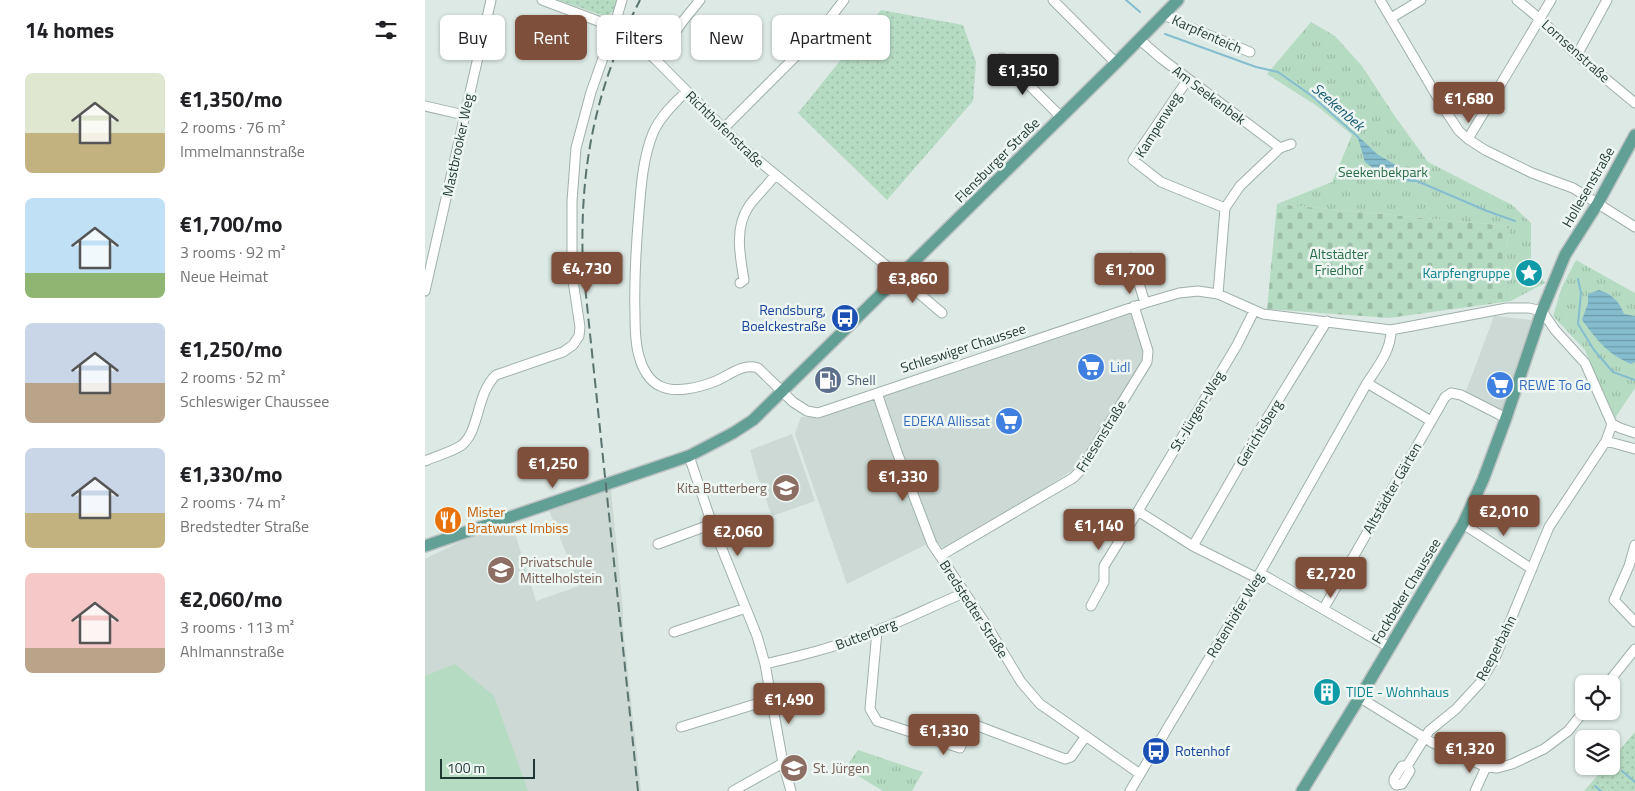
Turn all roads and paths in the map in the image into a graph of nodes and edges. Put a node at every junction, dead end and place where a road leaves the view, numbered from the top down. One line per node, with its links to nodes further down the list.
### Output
1 (491, 0): 30 (street, Mastbrooker Weg)
2 (542, 0): 17 (street, Richthofenstraße)
3 (621, 0): 13 (street)
4 (700, 0): 18 (street)
5 (844, 0): 32 (street)
6 (1053, 0): 25 (street)
7 (1178, 0): 14 (main road, Flensburger Straße)
8 (1380, 0): 15 (street)
9 (1421, 0): 15 (street)
10 (1517, 0): 16 (street, Lornsenstraße)
11 (1551, 0): 16 (street)
12 (1607, 0): 21 (street)
13 (617, 15)
14 (1165, 15): 19 (main road, Flensburger Straße); 20 (street, Karpfenteich)
15 (1391, 18): 34 (street)
16 (1540, 19): 21 (street, Lornsenstraße); 34 (street)
17 (597, 21)
18 (681, 24)
19 (1140, 40): 25 (main road, Flensburger Straße); 26 (street, Am Seekenbek)
20 (1250, 52)
21 (1577, 55): 28 (street, Lornsenstraße)
22 (1002, 58): 31 (street)
23 (602, 60): 65 (street)
24 (656, 60): 27 (street, Richthofenstraße)
25 (1116, 63): 31 (main road, Flensburger Straße)
26 (1188, 79): 36 (street, Am Seekenbek); 39 (street, Kampenweg)
27 (686, 92): 32 (street, Richthofenstraße); 56 (street, Schleswiger Chaussee)
28 (1635, 103)
29 (425, 106): 30 (street)
30 (464, 115): 43 (street, Mastbrooker Weg)
31 (1061, 117): 44 (main road, Flensburger Straße)
32 (723, 130): 37 (street, Richthofenstraße)
33 (1635, 134): 38 (main road, Hollesenstraße)
34 (1468, 139): 38 (street)
35 (1291, 144): 36 (street)
36 (1280, 148): 39 (street)
37 (775, 176): 44 (street, Richthofenstraße); 45 (street)
38 (1598, 203): 40 (street); 41 (main road, Hollesenstraße)
39 (1225, 208): 47 (street)
40 (1635, 228)
41 (1565, 254): 51 (main road, Fockbeker Chaussee)
42 (1131, 258): 48 (street)
43 (428, 259): 46 (street, Mastbrooker Weg)
44 (900, 276): 52 (street); 56 (main road, Flensburger Straße)
45 (740, 283)
46 (425, 291)
47 (1218, 294): 48 (street, Schleswiger Chaussee); 50 (street, Schleswiger Chaussee)
48 (1145, 303): 49 (street, Schleswiger Chaussee)
49 (1133, 306): 57 (street, Schleswiger Chaussee); 73 (street, Friesenstraße)
50 (1254, 311): 53 (street, Schleswiger Chaussee); 66 (street, St.-Jürgen-Weg)
51 (1542, 311): 54 (street, Schleswiger Chaussee); 58 (main road, Fockbeker Chaussee); 60 (street)
52 (942, 313)
53 (1327, 321): 54 (street, Schleswiger Chaussee); 72 (street, Gerichtsberg)
54 (1391, 330): 55 (street, Rotenhöfer Weg)
55 (1367, 383): 59 (street); 75 (street, Rotenhöfer Weg)
56 (783, 392): 57 (street, Schleswiger Chaussee); 64 (main road)
57 (877, 393): 73 (street, Bredstedter Straße)
58 (1506, 418): 59 (street, Altstädter Gärten); 68 (main road, Fockbeker Chaussee)
59 (1431, 421): 79 (street, Altstädter Gärten)
60 (1612, 424): 61 (street); 62 (street, Reeperbahn)
61 (1635, 433)
62 (1607, 441): 63 (street); 74 (street, Reeperbahn)
63 (1635, 449)
64 (689, 456): 67 (street); 71 (main road)
65 (425, 461)
66 (1137, 511): 72 (street); 77 (street, St.-Jürgen-Weg)
67 (712, 524): 69 (street); 78 (street)
68 (1463, 524): 74 (street); 83 (main road, Fockbeker Chaussee)
69 (658, 544)
70 (1635, 545): 80 (street)
71 (425, 546)
72 (1193, 546): 75 (street)
73 (940, 556): 76 (street, Bredstedter Straße)
74 (1532, 569): 92 (street, Reeperbahn)
75 (1258, 576): 79 (street); 96 (street, Rotenhöfer Weg)
76 (964, 593): 81 (street, Butterberg); 91 (street, Bredstedter Straße)
77 (1091, 606)
78 (746, 608): 82 (street); 85 (street)
79 (1324, 608): 83 (street)
80 (1635, 622)
81 (877, 631): 85 (street, Butterberg); 91 (street)
82 (674, 632)
83 (1389, 648): 87 (main road, Fockbeker Chaussee)
84 (1635, 649): 86 (street)
85 (765, 664): 88 (street)
86 (1614, 675)
87 (1359, 698): 92 (street); 100 (main road, Fockbeker Chaussee)
88 (772, 699): 90 (street); 93 (street)
89 (1576, 720): 95 (street)
90 (681, 727)
91 (1086, 736): 96 (street, Bredstedter Straße)
92 (1423, 737): 94 (street, Reeperbahn); 95 (street)
93 (783, 763): 97 (street); 98 (street)
94 (1407, 766)
95 (1486, 767): 101 (street)
96 (1140, 774): 99 (street, Rotenhöfer Weg)
97 (733, 791)
98 (791, 791)
99 (1130, 791)
100 (1302, 791)
101 (1475, 791)

